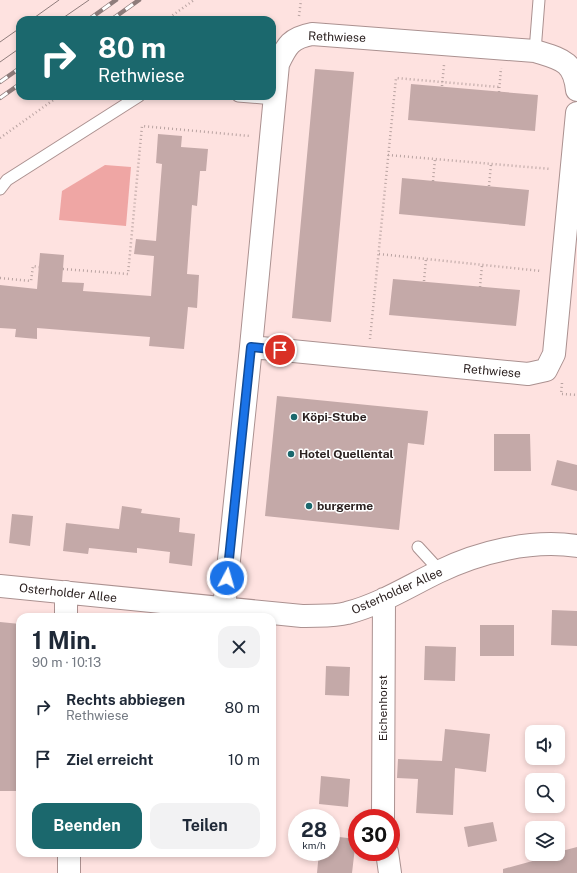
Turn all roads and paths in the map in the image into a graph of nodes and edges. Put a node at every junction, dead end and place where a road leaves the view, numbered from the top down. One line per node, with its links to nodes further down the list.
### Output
1 (194, 0): 3 (path)
2 (539, 0): 4 (lane)
3 (172, 16)
4 (535, 51): 5 (street, Rethwiese); 7 (street, Rethwiese)
5 (276, 82)
6 (499, 87): 14 (path)
7 (577, 90)
8 (53, 100): 13 (path)
9 (133, 100): 20 (lane)
10 (274, 100): 12 (street, Rethwiese)
11 (577, 113): 17 (street, Rethwiese)
12 (271, 137): 25 (path); 30 (street, Rethwiese)
13 (0, 138)
14 (388, 155): 15 (path); 21 (path)
15 (435, 159): 16 (path); 18 (path)
16 (491, 164): 17 (path); 19 (path)
17 (571, 171): 26 (street, Rethwiese)
18 (433, 181)
19 (489, 186)
20 (0, 189)
21 (378, 254): 22 (path); 31 (path)
22 (426, 259): 23 (path); 28 (path)
23 (482, 265): 26 (path); 29 (path)
24 (39, 267): 27 (path)
25 (63, 268)
26 (561, 273): 31 (street, Rethwiese)
27 (0, 278)
28 (424, 281)
29 (480, 287)
30 (251, 347): 31 (street, Rethwiese); 38 (street, Rethwiese)
31 (368, 359)
32 (577, 546): 34 (street, Osterholder Allee)
33 (418, 547): 34 (lane)
34 (440, 571): 37 (street, Osterholder Allee)
35 (0, 586): 36 (street, Osterholder Allee)
36 (66, 592): 38 (street, Osterholder Allee); 39 (street)
37 (384, 599): 41 (street, Osterholder Allee); 42 (street, Eichenhorst)
38 (224, 608): 40 (street, Osterholder Allee)
39 (66, 613)
40 (273, 613)
41 (276, 613)
42 (383, 809)
43 (69, 857): 45 (street)
44 (388, 861): 46 (street)
45 (69, 873)
46 (390, 873)

